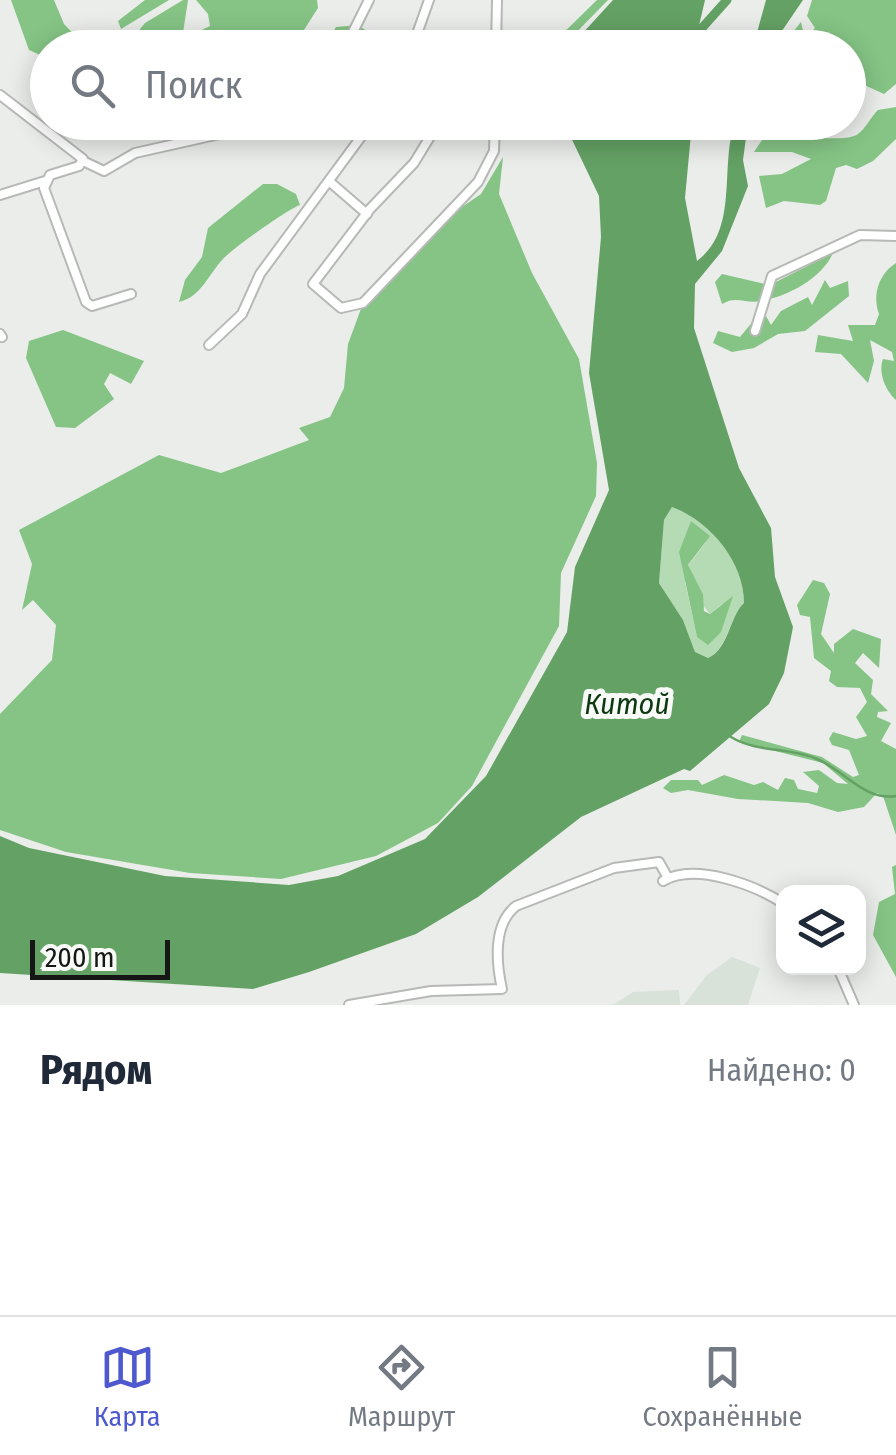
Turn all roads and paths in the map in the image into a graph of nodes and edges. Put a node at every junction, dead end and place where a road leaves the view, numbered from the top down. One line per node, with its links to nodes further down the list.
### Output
1 (369, 0): 4 (street)
2 (429, 0): 5 (street)
3 (497, 0): 6 (street)
4 (354, 30)
5 (418, 30)
6 (496, 30)
7 (0, 95): 8 (street)
8 (30, 119)
9 (56, 140): 14 (street)
10 (193, 140): 14 (street)
11 (359, 140): 16 (street)
12 (428, 140): 18 (street)
13 (494, 140): 18 (street)
14 (83, 162): 15 (street)
15 (45, 180): 17 (street); 20 (street)
16 (330, 182): 18 (street); 22 (street)
17 (0, 195)
18 (367, 214)
19 (896, 236): 21 (street)
20 (131, 294)
21 (755, 331)
22 (209, 345)
23 (776, 900): 25 (street)
24 (841, 975): 26 (street)
25 (348, 1005)
26 (854, 1005)

